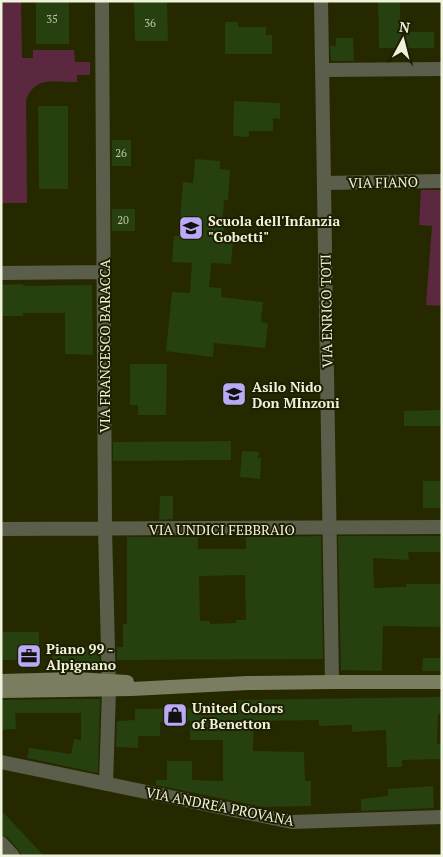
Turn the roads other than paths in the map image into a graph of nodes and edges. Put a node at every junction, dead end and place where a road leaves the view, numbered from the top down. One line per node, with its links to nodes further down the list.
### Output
1 (102, 1): 7 (street, VIA FRANCESCO BARACCA)
2 (321, 1): 4 (street, VIA ENRICO TOTI)
3 (442, 69): 4 (street)
4 (322, 70): 6 (street, VIA ENRICO TOTI)
5 (442, 181): 6 (street, VIA FIANO)
6 (324, 183): 12 (street, VIA ENRICO TOTI)
7 (104, 272): 8 (street); 11 (street, VIA FRANCESCO BARACCA)
8 (1, 273)
9 (442, 527): 12 (street, VIA UNDICI FEBBRAIO)
10 (1, 529): 11 (street, VIA UNDICI FEBBRAIO)
11 (105, 529): 12 (street, VIA UNDICI FEBBRAIO); 16 (street, VIA FRANCESCO BARACCA)
12 (330, 529): 14 (street, VIA ENRICO TOTI)
13 (1, 681): 16 (main road)
14 (332, 682): 15 (main road); 16 (main road)
15 (442, 682)
16 (109, 685): 17 (main road); 19 (street, VIA FRANCESCO BARACCA)
17 (1, 691)
18 (1, 762): 19 (street, VIA ANDREA PROVANA)
19 (106, 784): 20 (street, VIA ANDREA PROVANA)
20 (442, 817)
21 (1, 843): 22 (street)
22 (13, 856)

